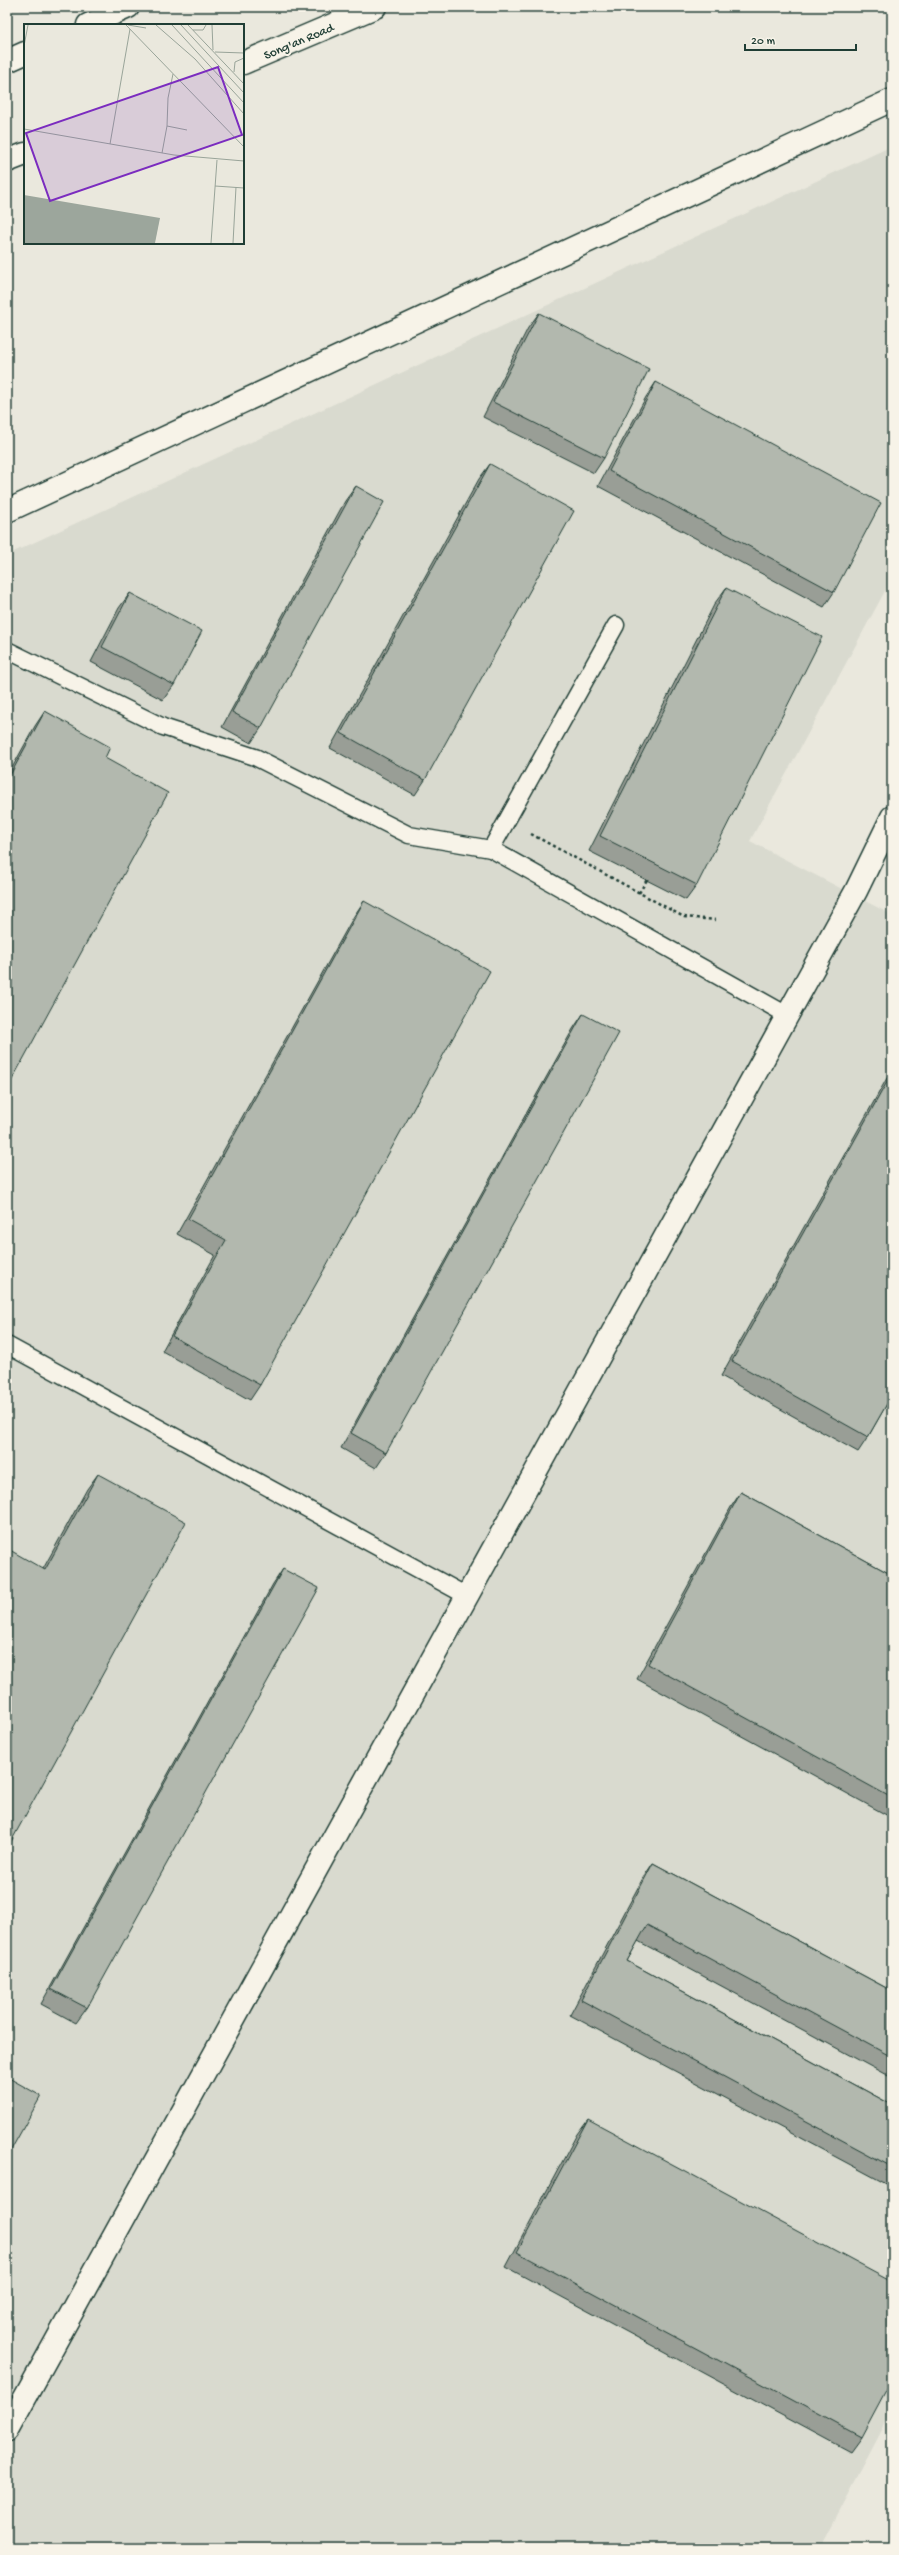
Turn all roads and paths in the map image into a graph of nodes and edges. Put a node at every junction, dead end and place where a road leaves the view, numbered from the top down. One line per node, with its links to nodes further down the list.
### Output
1 (128, 7): 3 (main road)
2 (375, 7): 6 (main road, Song'an Road)
3 (90, 24)
4 (24, 53): 5 (main road)
5 (7, 61)
6 (244, 63)
7 (892, 100): 10 (main road)
8 (24, 154): 9 (main road)
9 (7, 161)
10 (7, 511)
11 (616, 624): 15 (lane)
12 (7, 650): 15 (lane)
13 (892, 817): 19 (main road)
14 (531, 834): 17 (path)
15 (491, 849): 19 (lane)
16 (650, 872): 17 (path)
17 (639, 893): 18 (path)
18 (716, 920)
19 (787, 1015): 21 (main road)
20 (7, 1345): 21 (lane)
21 (467, 1596): 22 (main road)
22 (7, 2430)

